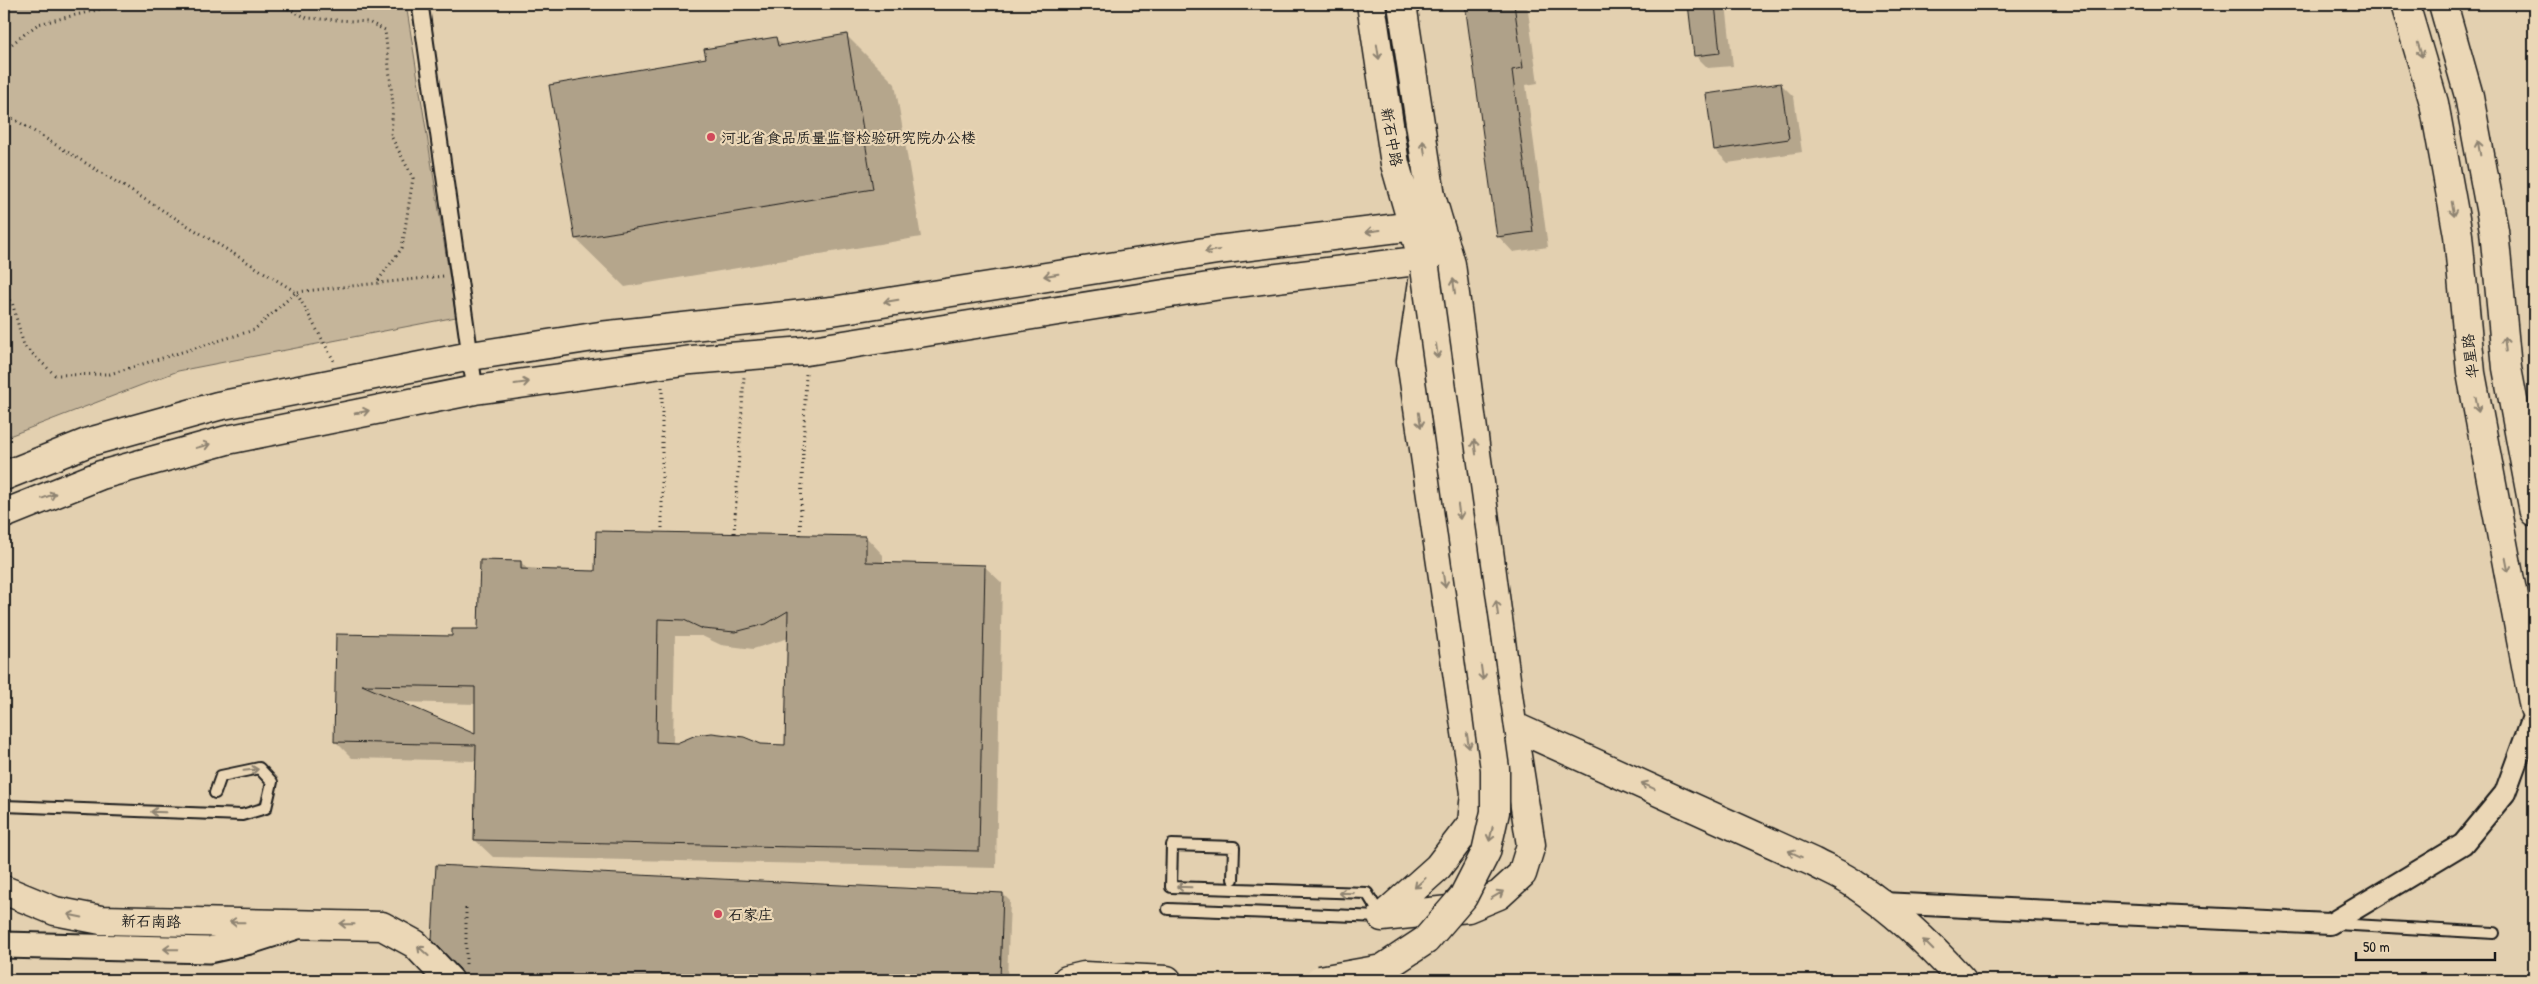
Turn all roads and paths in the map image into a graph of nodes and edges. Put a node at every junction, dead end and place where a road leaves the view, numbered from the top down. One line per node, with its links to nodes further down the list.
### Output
1 (122, 4): 8 (path)
2 (279, 4): 13 (path)
3 (420, 4): 12 (street)
4 (1371, 4): 10 (main road, 新石中路, one-way to 10)
5 (1402, 4): 10 (main road, 新石中路, one-way to 5)
6 (2405, 4): 30 (main road, 华星路, one-way to 30)
7 (2443, 4): 25 (main road, one-way to 7)
8 (4, 50)
9 (4, 113): 15 (path)
10 (1426, 225): 11 (main road); 18 (main road, one-way to 18)
11 (1432, 262): 16 (main road); 31 (main road, one-way to 31); 33 (main road, one-way to 11); 49 (main road, one-way to 49, bridge)
12 (459, 275): 13 (path); 18 (street)
13 (377, 282): 15 (path)
14 (4, 292): 15 (path)
15 (296, 292): 21 (path)
16 (806, 351): 19 (main road); 29 (path)
17 (4, 356): 22 (path)
18 (471, 356): 21 (main road); 23 (street)
19 (746, 356): 20 (main road); 28 (path)
20 (662, 364): 23 (main road, one-way to 20); 27 (path)
21 (344, 380): 24 (main road)
22 (4, 385)
23 (475, 390): 26 (main road, one-way to 23)
24 (4, 476)
25 (2534, 512)
26 (4, 514)
27 (662, 532)
28 (734, 533)
29 (800, 535)
30 (2534, 708)
31 (1463, 709): 33 (main road); 41 (main road, one-way to 41)
32 (2534, 714): 43 (street)
33 (1512, 724): 38 (main road, one-way to 33); 41 (main road, one-way to 33)
34 (215, 793): 35 (lane, one-way to 35)
35 (4, 806)
36 (1233, 879): 41 (lane, one-way to 36)
37 (4, 890): 42 (main road, 新石南路, one-way to 37)
38 (1882, 904): 43 (street); 50 (main road, one-way to 38)
39 (466, 905): 46 (path)
40 (1168, 909): 41 (lane)
41 (1382, 917)
42 (304, 924): 45 (street, one-way to 45); 46 (main road, 新石南路, one-way to 42)
43 (2330, 924): 44 (lane)
44 (2494, 933)
45 (4, 945)
46 (457, 976)
47 (1067, 980): 48 (main road)
48 (1167, 980)
49 (1320, 980)
50 (1962, 980)

